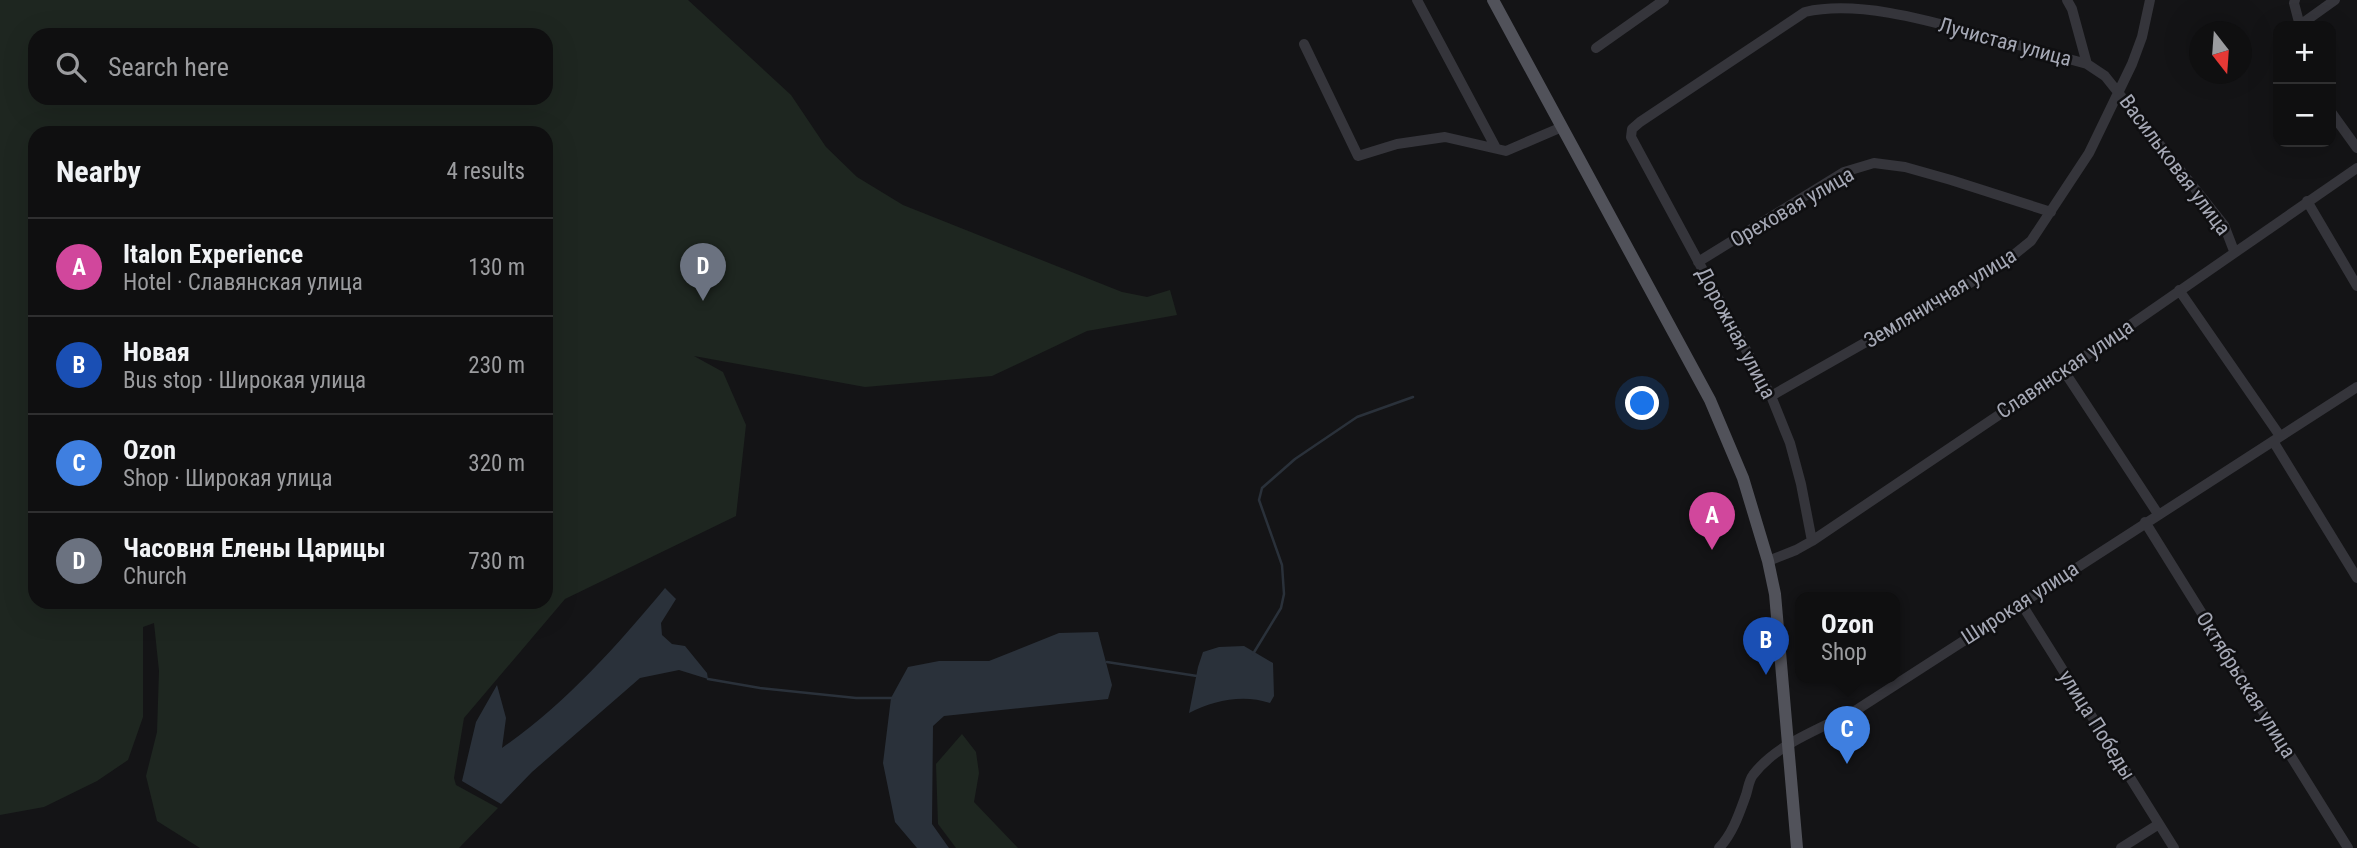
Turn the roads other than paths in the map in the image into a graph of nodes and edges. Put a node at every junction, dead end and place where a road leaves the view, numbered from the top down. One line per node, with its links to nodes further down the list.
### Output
1 (1417, 0): 18 (street)
2 (1493, 0): 16 (main road)
3 (1664, 0): 8 (street)
4 (2067, 0): 13 (street)
5 (2150, 0): 14 (street, Васильковая улица)
6 (2295, 0): 9 (street)
7 (2335, 0): 10 (street)
8 (1647, 5): 12 (street)
9 (2299, 21)
10 (2307, 21)
11 (1304, 44): 18 (street)
12 (1596, 48)
13 (2087, 64): 14 (street, Лучистая улица); 17 (street, Лучистая улица)
14 (2118, 92): 22 (street, Земляничная улица); 23 (street, Васильковая улица)
15 (2336, 119): 19 (street)
16 (1562, 127): 18 (street); 34 (main road)
17 (1631, 136): 24 (street, Дорожная улица)
18 (1496, 148)
19 (2357, 148)
20 (2357, 168): 21 (street, Славянская улица)
21 (2307, 201): 23 (street, Славянская улица); 25 (street)
22 (2051, 212): 24 (street, Ореховая улица); 29 (street, Земляничная улица)
23 (2234, 251): 26 (street, Славянская улица)
24 (1698, 262): 29 (street, Дорожная улица)
25 (2357, 286)
26 (2179, 290): 27 (street, Славянская улица); 30 (street)
27 (2064, 371): 31 (street); 33 (street, Славянская улица)
28 (2357, 387): 30 (street, Широкая улица)
29 (1771, 396): 33 (street, Дорожная улица)
30 (2276, 438): 31 (street, Широкая улица); 35 (street)
31 (2158, 514): 32 (street, Широкая улица)
32 (2145, 522): 36 (street, Широкая улица); 45 (street, Октябрьская улица)
33 (1812, 541): 34 (street, Славянская улица)
34 (1768, 561): 39 (main road)
35 (2357, 578)
36 (2021, 603): 37 (street, Широкая улица); 40 (street, улица Победы)
37 (1900, 682)
38 (1898, 683): 39 (street, Широкая улица)
39 (1787, 747): 41 (street, Широкая улица); 42 (main road)
40 (2159, 824): 43 (street); 44 (street, улица Победы)
41 (1719, 848)
42 (1797, 848)
43 (2120, 848)
44 (2174, 848)
45 (2348, 848)

